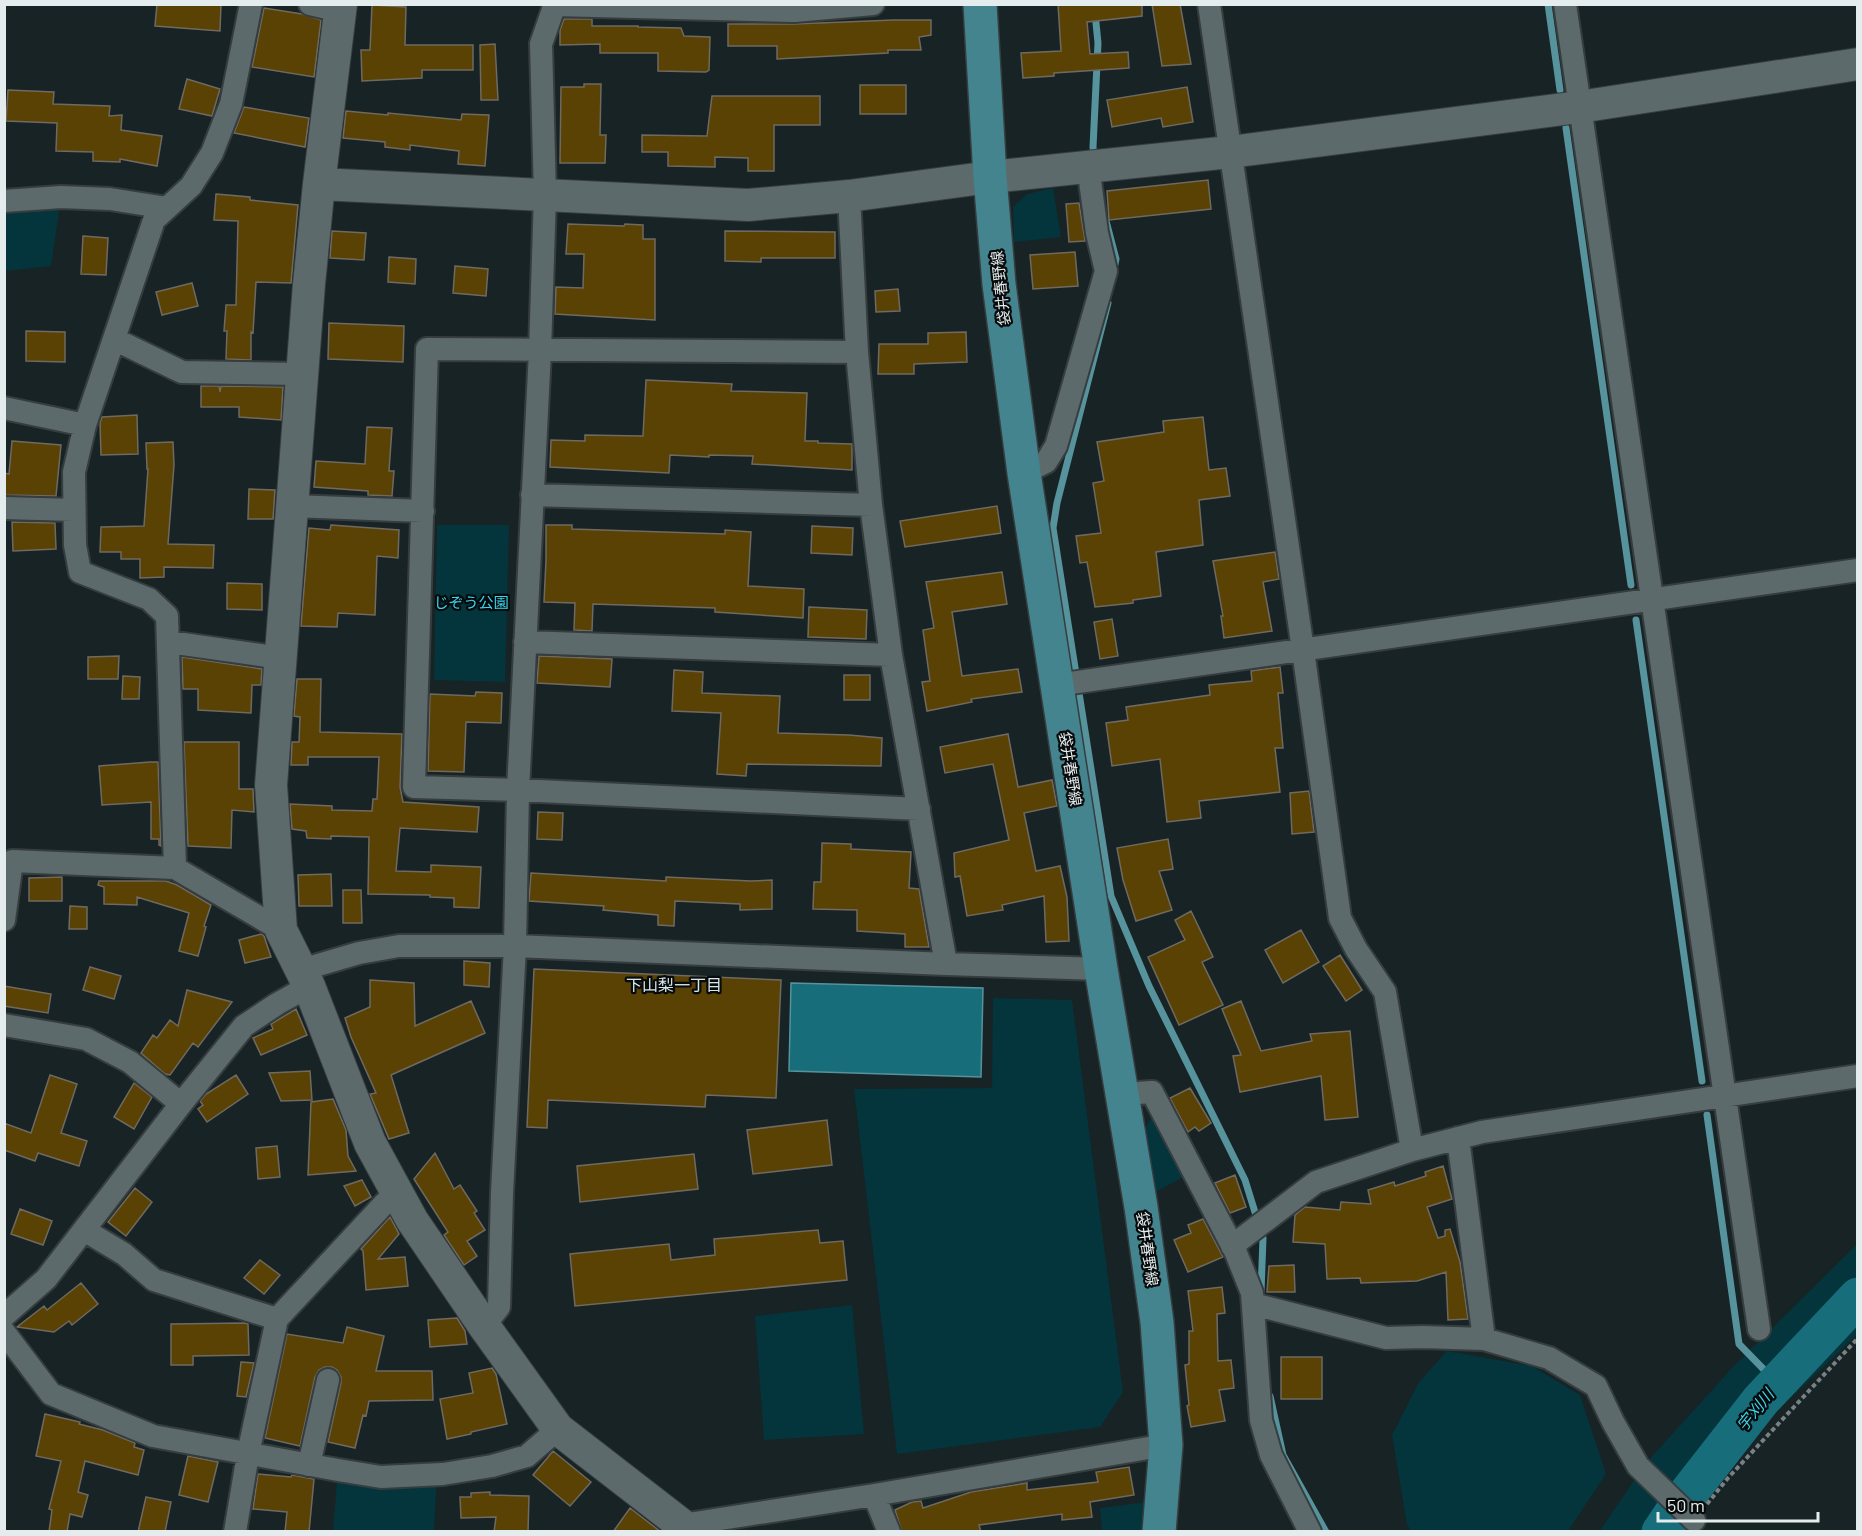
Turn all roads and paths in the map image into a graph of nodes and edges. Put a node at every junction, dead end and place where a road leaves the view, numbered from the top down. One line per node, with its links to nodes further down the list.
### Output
1 (251, 4): 19 (street)
2 (310, 4): 8 (street)
3 (873, 4): 9 (street)
4 (980, 4): 14 (main road, 袋井春野線)
5 (1209, 4): 12 (street)
6 (1564, 4): 11 (street)
7 (555, 5): 9 (street); 16 (street)
8 (340, 8): 15 (street)
9 (794, 8)
10 (1857, 64): 11 (street)
11 (1579, 107): 12 (street); 34 (street)
12 (1230, 152): 13 (street); 37 (street)
13 (1096, 166): 14 (street); 26 (street)
14 (990, 177): 17 (street); 26 (main road, 袋井春野線)
15 (319, 184): 16 (street); 23 (street)
16 (545, 195): 17 (street); 21 (street)
17 (849, 196): 22 (street)
18 (4, 201): 19 (street)
19 (167, 208): 20 (street)
20 (114, 339): 23 (street); 25 (street)
21 (540, 351): 22 (street); 27 (street); 32 (street)
22 (857, 352): 28 (street)
23 (302, 374): 29 (street)
24 (4, 408): 25 (street)
25 (85, 425): 31 (street)
26 (1024, 473): 40 (main road, 袋井春野線)
27 (532, 495): 28 (street); 36 (street)
28 (871, 505): 38 (street)
29 (292, 506): 32 (street); 39 (street)
30 (4, 508): 31 (street)
31 (74, 510): 35 (street)
32 (423, 511): 41 (street)
33 (1857, 570): 34 (street)
34 (1651, 600): 37 (street); 53 (street)
35 (169, 642): 39 (street); 43 (street)
36 (525, 642): 38 (street); 41 (street)
37 (1303, 650): 40 (street); 56 (street)
38 (891, 655): 42 (street)
39 (281, 658): 45 (street)
40 (1057, 685): 48 (main road, 袋井春野線)
41 (518, 790): 42 (street); 46 (street)
42 (919, 808): 47 (street)
43 (175, 868): 44 (street); 45 (street)
44 (4, 920)
45 (281, 930): 49 (street)
46 (515, 946): 47 (street); 49 (street); 63 (street)
47 (946, 964): 48 (street)
48 (1101, 969): 52 (main road, 袋井春野線)
49 (305, 978): 54 (street); 57 (street)
50 (4, 1025): 54 (street)
51 (1857, 1076): 53 (street)
52 (1122, 1094): 59 (street); 70 (main road, 袋井春野線)
53 (1726, 1095): 55 (street); 64 (street)
54 (181, 1104): 58 (street)
55 (1458, 1138): 56 (street); 67 (street)
56 (1412, 1150): 59 (street)
57 (399, 1196): 62 (street); 63 (street)
58 (84, 1230): 61 (street); 62 (street)
59 (1232, 1246): 60 (street)
60 (1253, 1304): 67 (street); 79 (street)
61 (4, 1316)
62 (277, 1319): 71 (street)
63 (484, 1326): 69 (street)
64 (1758, 1329)
65 (4, 1332): 71 (street)
66 (1857, 1338): 74 (path)
67 (1484, 1339): 74 (street)
68 (328, 1380): 72 (street)
69 (558, 1429): 72 (street); 75 (street)
70 (1166, 1445): 73 (street); 78 (main road, 袋井春野線)
71 (248, 1454): 72 (street); 76 (street)
72 (309, 1465)
73 (874, 1495): 75 (street); 77 (street)
74 (1694, 1520)
75 (687, 1528)
76 (235, 1532)
77 (889, 1532)
78 (1159, 1532)
79 (1310, 1532)

